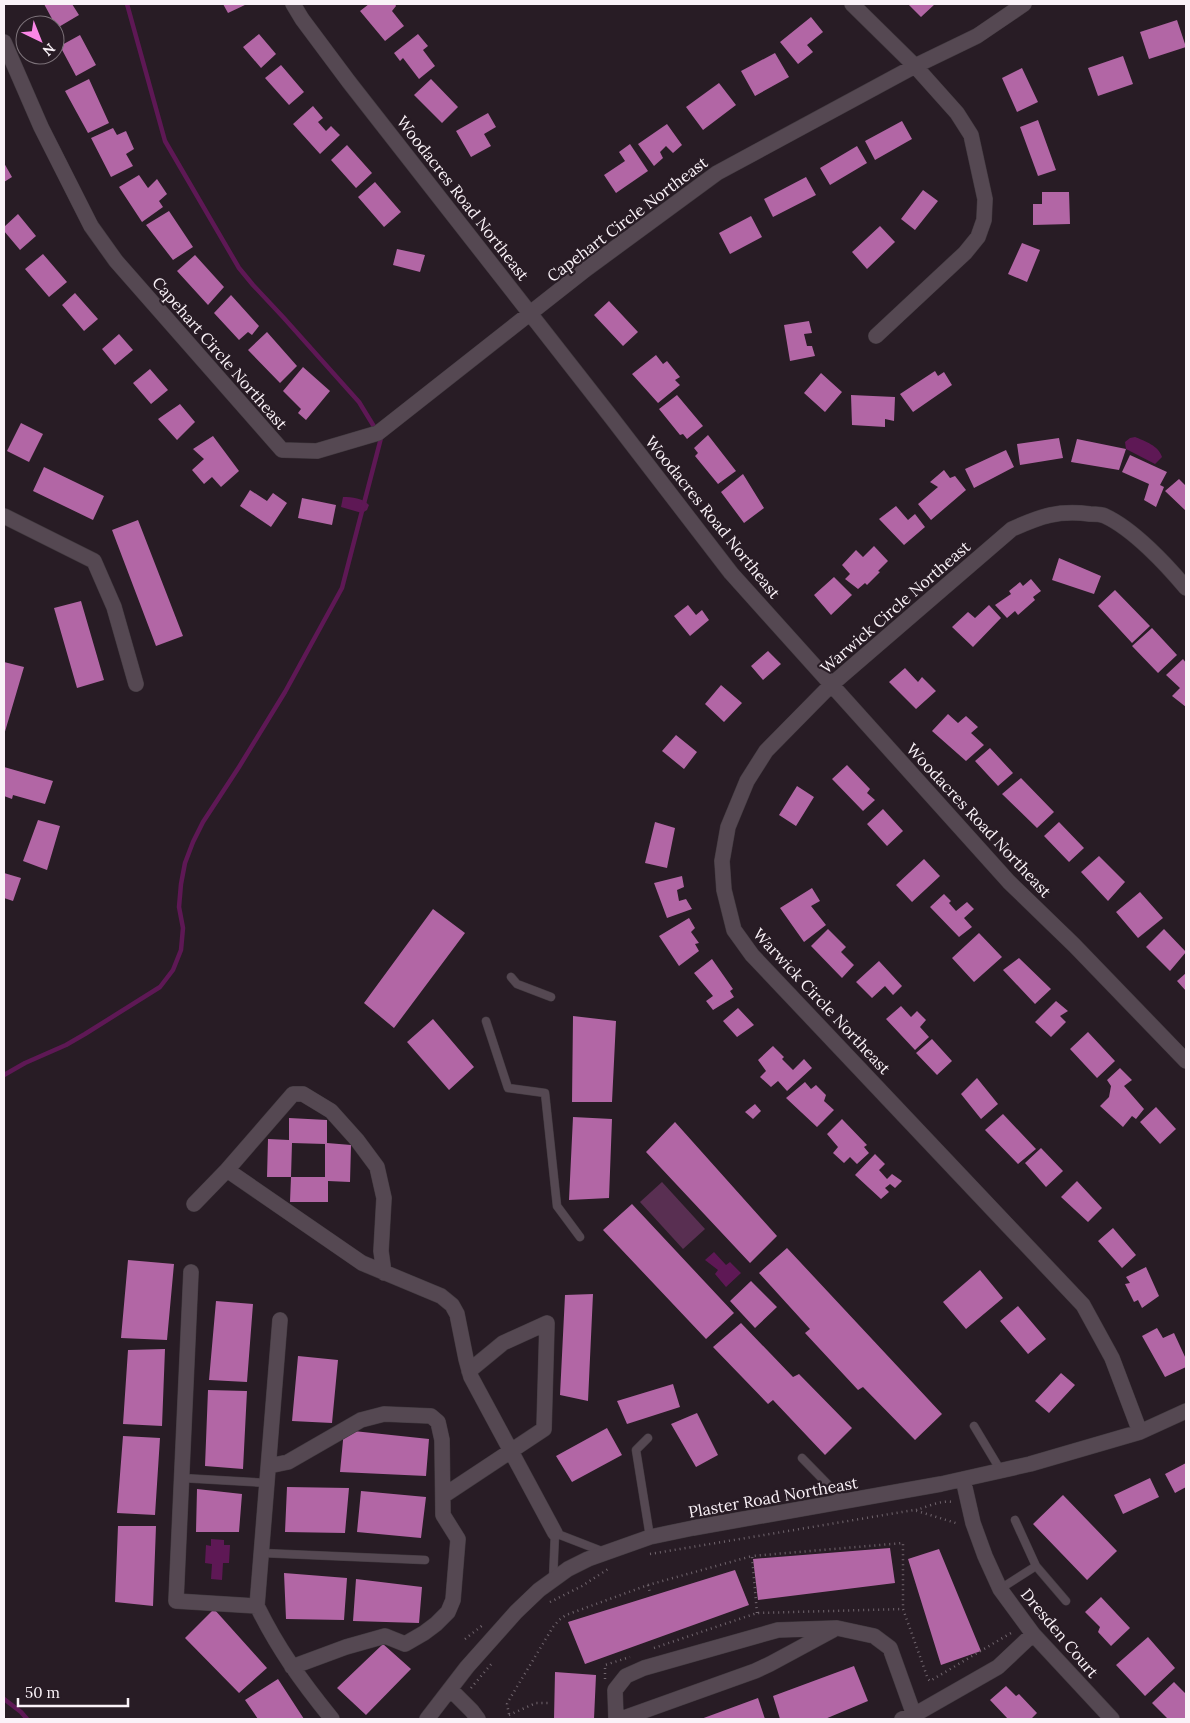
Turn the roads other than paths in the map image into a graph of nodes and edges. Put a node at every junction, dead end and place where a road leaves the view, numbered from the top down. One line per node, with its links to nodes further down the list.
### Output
1 (293, 4): 7 (street, Woodacres Road Northeast)
2 (852, 4): 5 (street)
3 (1024, 4): 5 (street, Capehart Circle Northeast)
4 (4, 42): 6 (street, Capehart Circle Northeast)
5 (915, 66): 7 (street, Capehart Circle Northeast); 8 (street)
6 (8, 69): 7 (street, Capehart Circle Northeast)
7 (530, 314): 12 (street, Woodacres Road Northeast)
8 (876, 336)
9 (4, 516): 11 (street)
10 (1186, 588): 12 (street, Warwick Circle Northeast)
11 (136, 684)
12 (831, 685): 16 (street, Woodacres Road Northeast); 26 (street, Warwick Circle Northeast)
13 (511, 977): 14 (lane)
14 (551, 997)
15 (486, 1021): 19 (lane)
16 (1186, 1061)
17 (227, 1170): 18 (street); 21 (street); 21 (street)
18 (194, 1204)
19 (580, 1236)
20 (191, 1272): 32 (street)
21 (384, 1273): 23 (street)
22 (280, 1320): 30 (street)
23 (470, 1371): 28 (street); 28 (street)
24 (1186, 1411): 26 (street, Plaster Road Northeast)
25 (974, 1426): 31 (lane)
26 (1140, 1432): 31 (street, Plaster Road Northeast)
27 (648, 1438): 39 (lane)
28 (512, 1451): 35 (street); 38 (street)
29 (802, 1458): 36 (lane)
30 (269, 1466): 34 (street); 35 (street)
31 (1000, 1471): 33 (street, Plaster Road Northeast)
32 (182, 1478): 34 (lane); 47 (street)
33 (962, 1479): 36 (street, Plaster Road Northeast); 45 (street, Dresden Court)
34 (267, 1483): 41 (street)
35 (443, 1496): 50 (street)
36 (846, 1502): 39 (street, Plaster Road Northeast)
37 (1015, 1520): 43 (lane)
38 (555, 1533): 40 (lane); 44 (lane)
39 (650, 1537): 40 (street, Plaster Road Northeast)
40 (605, 1552): 44 (street, Plaster Road Northeast)
41 (262, 1553): 42 (lane); 47 (street)
42 (425, 1560)
43 (1036, 1566): 45 (lane); 46 (lane)
44 (553, 1580): 51 (street, Plaster Road Northeast)
45 (1000, 1588): 49 (street, Dresden Court)
46 (1066, 1601)
47 (257, 1606): 50 (street)
48 (836, 1628): 52 (street); 56 (street); 57 (street)
49 (1033, 1634): 52 (street); 58 (street, Dresden Court)
50 (292, 1667): 53 (street)
51 (450, 1689): 54 (street, Plaster Road Northeast); 55 (street)
52 (908, 1717)
53 (332, 1719)
54 (427, 1719)
55 (478, 1719)
56 (616, 1719)
57 (621, 1719)
58 (1112, 1719)

